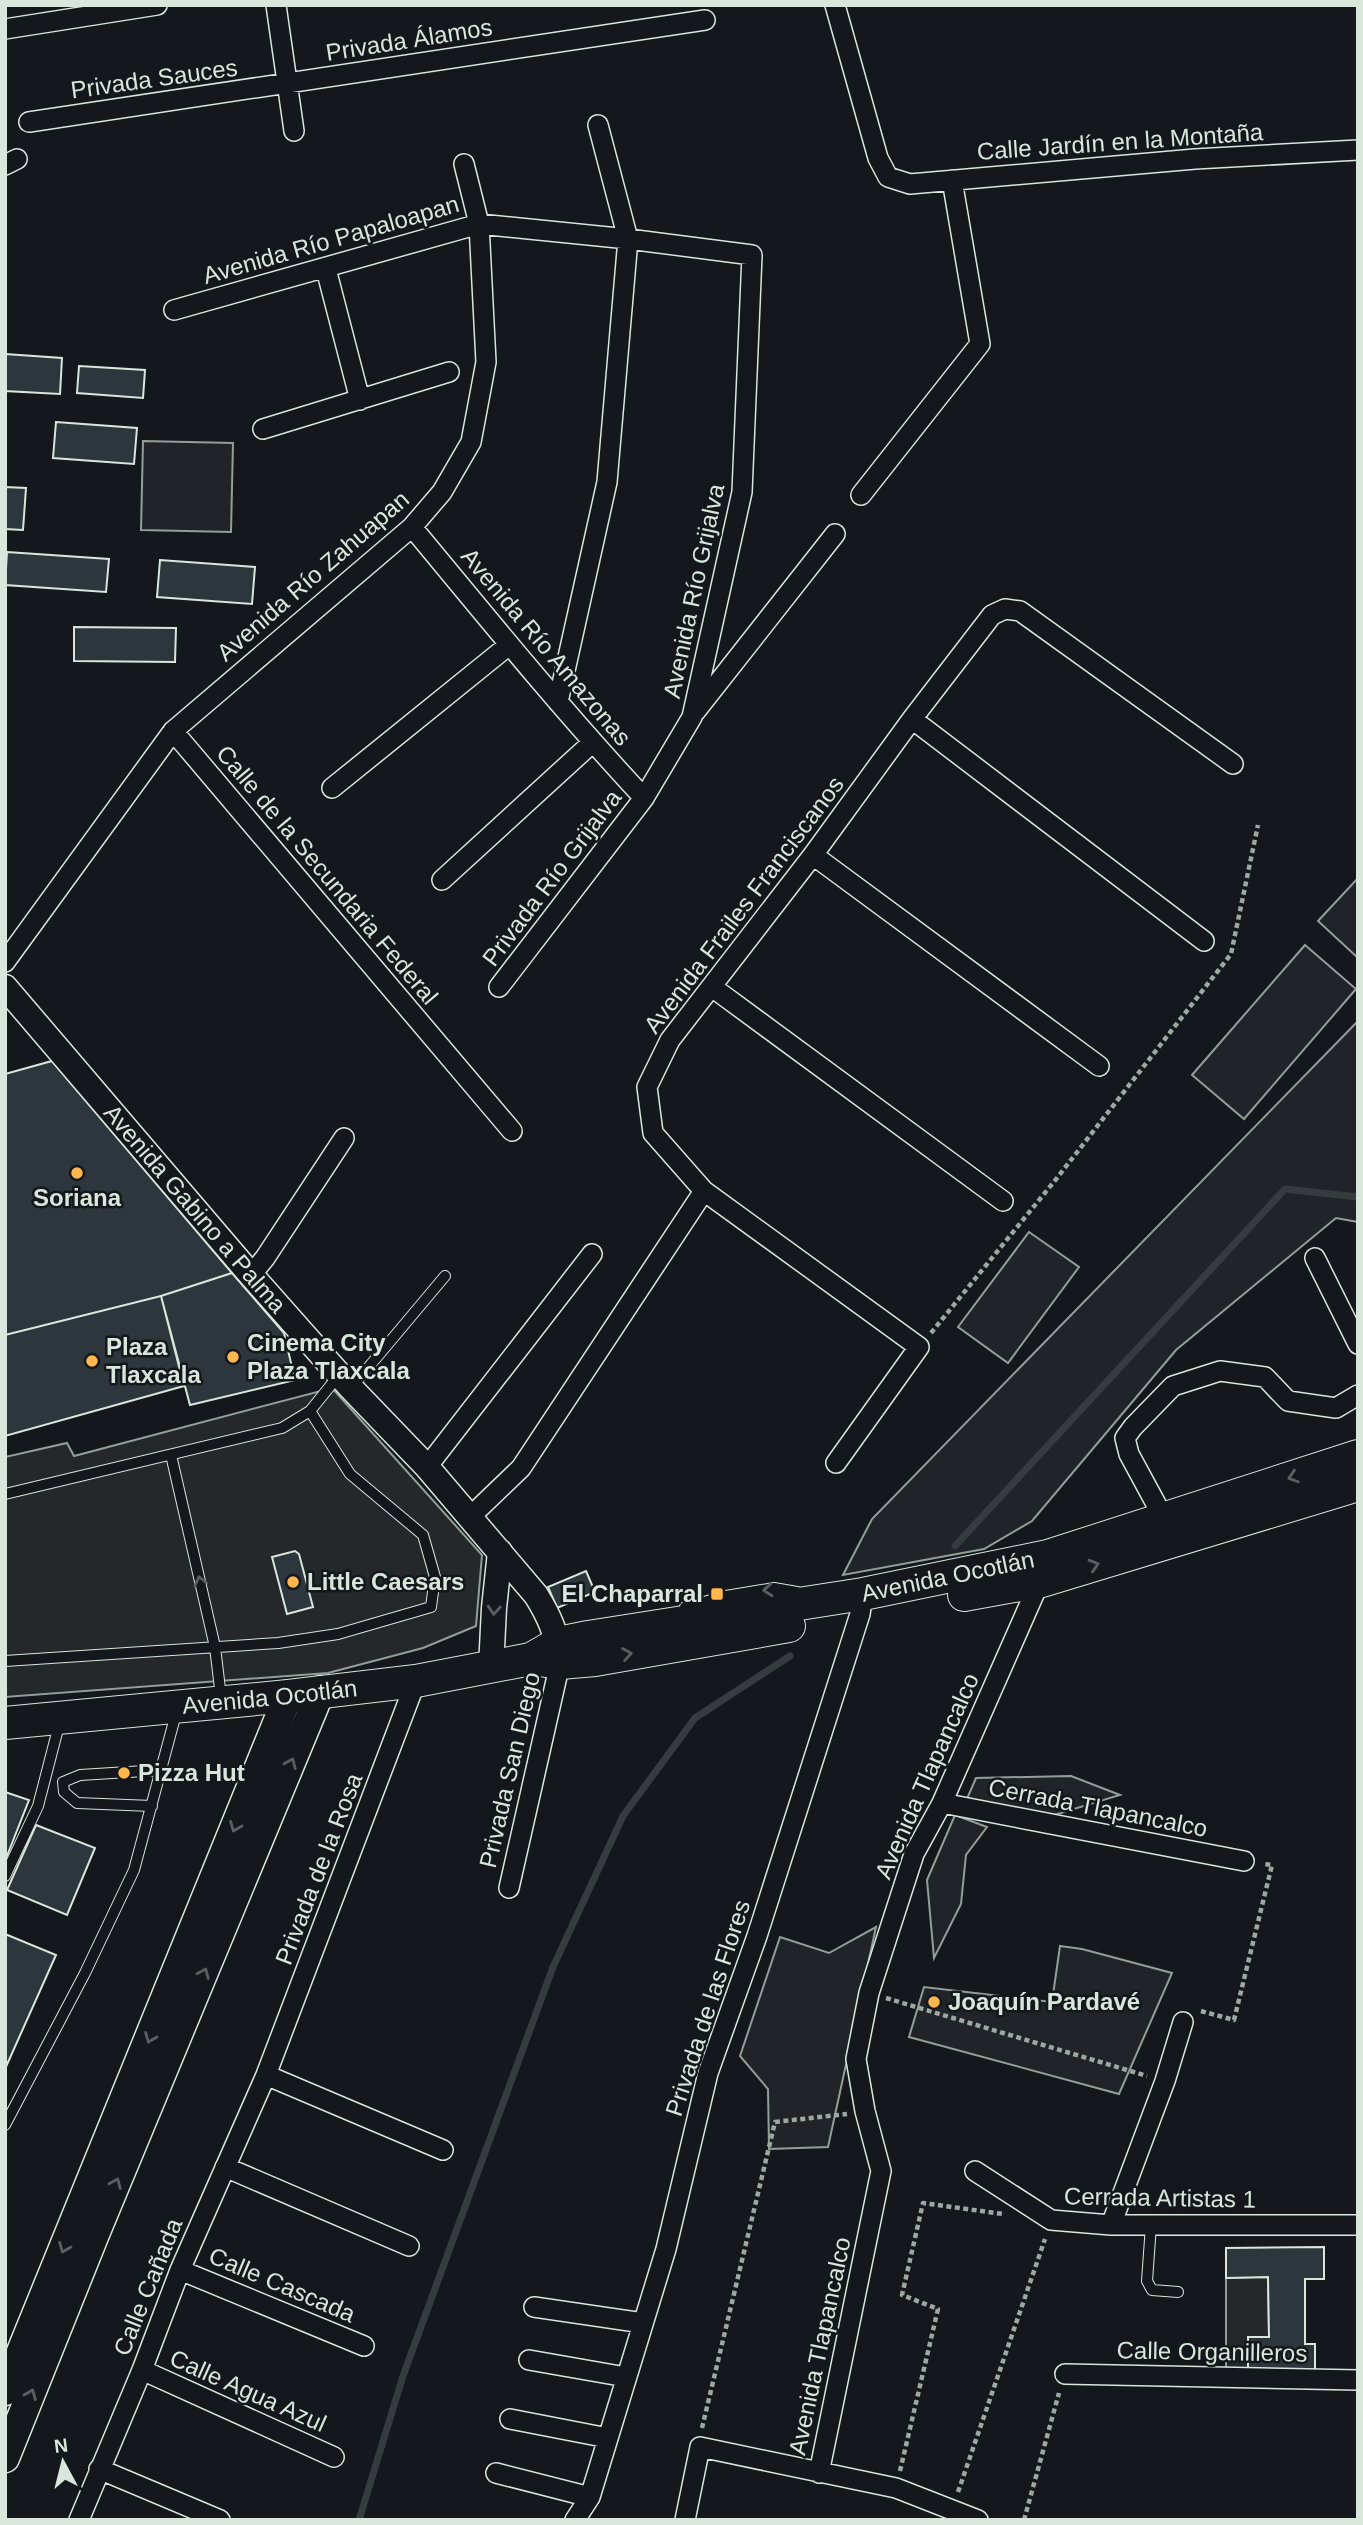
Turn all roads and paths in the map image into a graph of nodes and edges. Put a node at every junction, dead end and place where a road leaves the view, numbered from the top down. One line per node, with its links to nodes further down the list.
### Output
1 (157, 5): 5 (street)
2 (276, 5): 6 (street)
3 (835, 5): 12 (street, Calle Jardín en la Montaña)
4 (705, 20): 6 (street, Privada Álamos)
5 (5, 29)
6 (287, 84): 7 (street, Privada Sauces); 9 (street)
7 (29, 122)
8 (598, 125): 14 (street)
9 (293, 131)
10 (1358, 150): 12 (street, Calle Jardín en la Montaña)
11 (464, 164): 13 (street, Avenida Río Zahuapan)
12 (952, 180): 21 (street)
13 (479, 224): 14 (street, Avenida Río Papaloapan); 16 (street, Avenida Río Papaloapan); 22 (street, Avenida Río Zahuapan)
14 (628, 239): 15 (street, Avenida Río Papaloapan); 25 (street)
15 (752, 255): 26 (street, Avenida Río Grijalva)
16 (326, 269): 17 (street, Avenida Río Papaloapan); 19 (street)
17 (174, 310)
18 (449, 372): 19 (street)
19 (360, 400): 20 (street)
20 (263, 429)
21 (861, 495)
22 (412, 527): 24 (street, Avenida Río Amazonas); 28 (street, Avenida Río Zahuapan)
23 (835, 534): 26 (street)
24 (509, 645): 25 (street, Avenida Río Amazonas); 31 (street)
25 (558, 702): 29 (street, Avenida Río Amazonas)
26 (692, 717): 32 (street, Avenida Río Grijalva)
27 (912, 719): 30 (street, Avenida Frailes Franciscanos); 34 (street, Avenida Frailes Franciscanos); 36 (street)
28 (173, 731): 37 (street, Avenida Río Zahuapan); 42 (street, Calle de la Secundaria Federal)
29 (593, 742): 32 (street, Avenida Río Amazonas); 35 (street)
30 (1233, 764)
31 (332, 788)
32 (645, 798): 40 (street, Privada Río Grijalva)
33 (1258, 825): 51 (path)
34 (813, 855): 39 (street, Avenida Frailes Franciscanos); 41 (street)
35 (442, 880)
36 (1204, 941)
37 (5, 961)
38 (5, 987): 48 (street, Avenida Gabino a Palma)
39 (712, 987): 44 (street, Avenida Frailes Franciscanos); 45 (street)
40 (499, 988)
41 (1099, 1066)
42 (512, 1132)
43 (344, 1138): 48 (street)
44 (704, 1191): 51 (street, Avenida Frailes Franciscanos); 61 (street)
45 (1003, 1201)
46 (592, 1254): 58 (street)
47 (1315, 1258): 50 (street)
48 (251, 1275): 52 (street, Avenida Gabino a Palma)
49 (445, 1276): 52 (lane)
50 (1358, 1344)
51 (919, 1347): 57 (street)
52 (345, 1381): 54 (lane); 58 (street, Avenida Gabino a Palma)
53 (1358, 1395): 62 (street)
54 (310, 1411): 55 (lane); 67 (lane)
55 (171, 1455): 60 (lane); 67 (lane, one-way to 55)
56 (1358, 1455): 62 (main road, Avenida Ocotlán, one-way to 62)
57 (836, 1463)
58 (427, 1467): 61 (street, Avenida Gabino a Palma)
59 (1358, 1485): 62 (main road, Avenida Ocotlán)
60 (5, 1494)
61 (470, 1517): 63 (street, Avenida Gabino a Palma)
62 (1170, 1529): 64 (main road, Avenida Ocotlán)
63 (500, 1552): 68 (street, Avenida Gabino a Palma); 70 (street, one-way to 70)
64 (1045, 1568): 65 (main road, Avenida Ocotlán); 79 (street, Avenida Tlapancalco)
65 (853, 1602): 66 (lane, one-way to 66); 68 (main road, Avenida Ocotlán); 68 (main road, Avenida Ocotlán, one-way to 65); 102 (street, Privada de las Flores)
66 (674, 1610)
67 (215, 1647): 69 (lane); 74 (lane)
68 (550, 1655): 70 (main road, Avenida Ocotlán); 84 (street, Privada San Diego)
69 (5, 1661)
70 (491, 1668): 71 (main road, Avenida Ocotlán)
71 (416, 1681): 72 (main road, Avenida Ocotlán); 87 (street, Privada de la Rosa)
72 (321, 1690): 73 (main road, Avenida Ocotlán); 114 (main road, one-way to 72)
73 (288, 1696): 74 (main road, Avenida Ocotlán); 109 (main road, one-way to 109)
74 (222, 1702): 75 (main road, Avenida Ocotlán)
75 (178, 1706): 76 (main road, Avenida Ocotlán); 78 (lane)
76 (61, 1717): 77 (main road, Avenida Ocotlán); 83 (lane)
77 (5, 1723)
78 (161, 1770): 80 (lane); 80 (lane)
79 (942, 1803): 81 (street, Cerrada Tlapancalco); 85 (street, Avenida Tlapancalco)
80 (152, 1806): 90 (lane)
81 (1244, 1861)
82 (1272, 1865): 86 (path)
83 (5, 1876)
84 (509, 1888)
85 (869, 1993): 88 (path); 89 (street, Avenida Tlapancalco)
86 (1191, 2016): 88 (street)
87 (266, 2075): 91 (street); 92 (street, Calle Cañada)
88 (1165, 2081): 95 (street)
89 (865, 2111): 112 (path); 117 (street, Avenida Tlapancalco)
90 (5, 2125)
91 (443, 2150)
92 (225, 2167): 98 (street); 99 (street, Calle Cañada)
93 (975, 2171): 94 (street, Cerrada Artistas 1)
94 (1051, 2220): 95 (street, Cerrada Artistas 1); 118 (path); 120 (path)
95 (1111, 2225): 96 (street, Cerrada Artistas 1)
96 (1151, 2225): 97 (street, Cerrada Artistas 1); 100 (lane)
97 (1358, 2225)
98 (409, 2246)
99 (180, 2270): 103 (street, Calle Cascada); 105 (street, Calle Cañada)
100 (1178, 2292)
101 (534, 2307): 102 (street)
102 (643, 2323): 107 (street, Privada de las Flores)
103 (365, 2346)
104 (529, 2360): 107 (street)
105 (142, 2370): 113 (street, Calle Agua Azul); 115 (street, Calle Cañada)
106 (1065, 2374): 108 (street, Calle Organilleros); 126 (path)
107 (626, 2377): 111 (street, Privada de las Flores)
108 (1358, 2380)
109 (5, 2391)
110 (510, 2418): 111 (street)
111 (608, 2438): 119 (street, Privada de las Flores)
112 (701, 2447): 117 (street); 124 (street)
113 (334, 2457)
114 (5, 2458)
115 (99, 2469): 121 (street, Calle Cañada); 122 (street)
116 (496, 2473): 119 (street)
117 (819, 2473): 118 (street)
118 (895, 2488): 120 (street)
119 (590, 2497): 123 (street, Privada de las Flores)
120 (952, 2511): 125 (street)
121 (79, 2520)
122 (220, 2520)
123 (575, 2520)
124 (685, 2520)
125 (978, 2520)
126 (1024, 2520)

